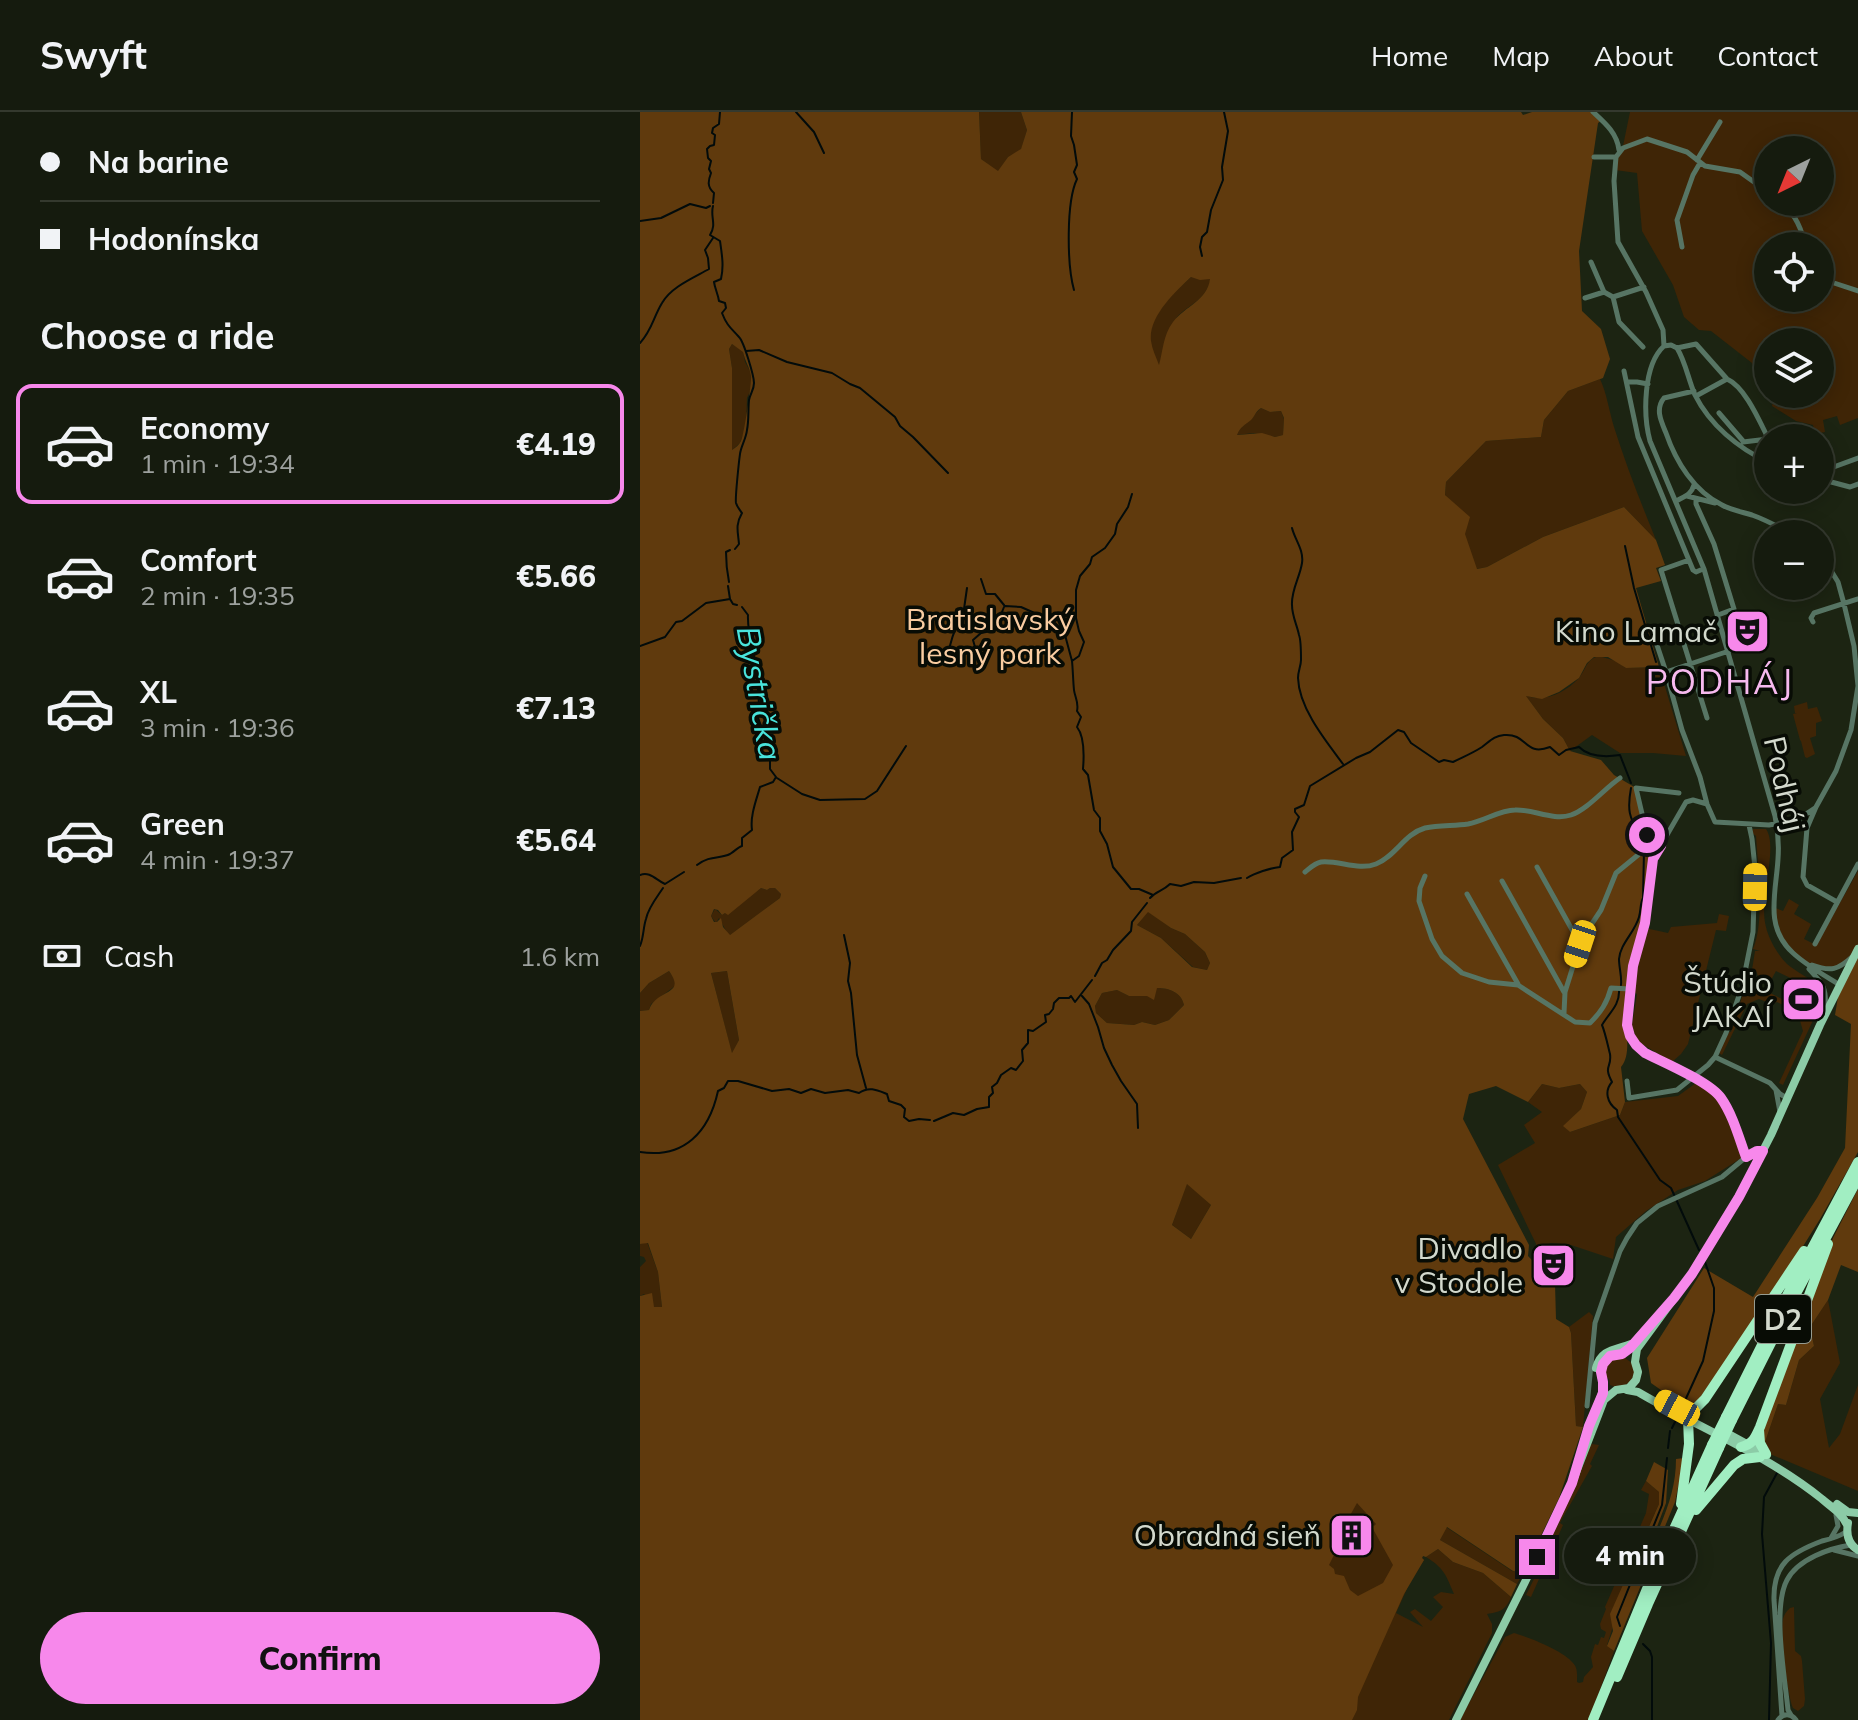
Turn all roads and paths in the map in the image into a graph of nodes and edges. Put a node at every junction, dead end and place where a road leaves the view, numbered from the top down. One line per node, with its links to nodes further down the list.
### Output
1 (1593, 112): 3 (street)
2 (1720, 122): 5 (street)
3 (1618, 154): 4 (street); 5 (street); 10 (street)
4 (1594, 157)
5 (1699, 162): 6 (street); 7 (street)
6 (1754, 182)
7 (1682, 247)
8 (1591, 262): 12 (street)
9 (1834, 283): 11 (street)
10 (1644, 287): 13 (street); 15 (street)
11 (1858, 291)
12 (1604, 292): 13 (street); 14 (street)
13 (1613, 297): 16 (street)
14 (1585, 298)
15 (1664, 346): 17 (street); 21 (street, Podháj)
16 (1643, 347)
17 (1677, 348): 19 (street); 22 (street)
18 (1624, 371): 20 (street)
19 (1727, 379): 22 (street); 24 (street)
20 (1628, 382): 21 (street); 40 (street)
21 (1648, 384): 37 (street, Podháj)
22 (1695, 394): 26 (street); 32 (street)
23 (1719, 413): 26 (street)
24 (1760, 424)
25 (1754, 442): 26 (street)
26 (1742, 444): 27 (street)
27 (1754, 452)
28 (1858, 458): 29 (street)
29 (1834, 467)
30 (1834, 483): 33 (street)
31 (1858, 484): 33 (street)
32 (1694, 485): 35 (street); 38 (street)
33 (1850, 487): 34 (street)
34 (1858, 493)
35 (1687, 496): 36 (street); 37 (street)
36 (1696, 499): 38 (street); 45 (street)
37 (1676, 501): 41 (street, Podháj)
38 (1720, 504): 39 (street)
39 (1762, 520)
40 (1689, 560): 41 (street); 49 (street)
41 (1704, 569): 45 (street, Podháj)
42 (1834, 576): 44 (street)
43 (1858, 599): 44 (street)
44 (1844, 604): 46 (street); 55 (street)
45 (1718, 615): 48 (street, Podháj)
46 (1813, 622)
47 (1652, 630): 50 (street)
48 (1729, 651): 49 (street); 57 (street, Podháj)
49 (1691, 663): 50 (street); 51 (street)
50 (1666, 672): 54 (street)
51 (1707, 718)
52 (1620, 778): 64 (street)
53 (1679, 793): 60 (street)
54 (1707, 804): 58 (street); 61 (street)
55 (1816, 807): 56 (street); 59 (street)
56 (1797, 820): 57 (street); 59 (street)
57 (1777, 824): 58 (street); 72 (street, Podháj)
58 (1749, 825): 79 (street)
59 (1807, 828): 68 (street)
60 (1643, 837): 61 (street); 69 (street)
61 (1661, 846): 75 (street)
62 (1858, 864): 68 (street)
63 (1537, 867): 69 (street)
64 (1305, 872)
65 (1425, 876): 73 (street)
66 (1502, 881): 76 (street)
67 (1467, 894): 73 (street)
68 (1837, 902): 70 (street)
69 (1580, 944): 76 (street)
70 (1815, 944)
71 (1858, 950): 72 (street); 74 (main road)
72 (1803, 962): 74 (street, Podháj); 78 (street)
73 (1518, 985): 77 (street)
74 (1840, 985): 78 (main road)
75 (1630, 989): 77 (street); 80 (street)
76 (1565, 992): 77 (street)
77 (1564, 1014)
78 (1824, 1016): 83 (main road)
79 (1715, 1057): 80 (street); 82 (street)
80 (1692, 1078): 81 (street); 86 (street)
81 (1627, 1081)
82 (1776, 1089): 83 (street); 84 (street)
83 (1787, 1098): 84 (main road)
84 (1780, 1115): 85 (main road)
85 (1763, 1151): 86 (street); 91 (main road)
86 (1746, 1157): 100 (street)
87 (1858, 1162): 90 (highway, D2)
88 (1858, 1178): 89 (highway, D2)
89 (1835, 1219): 102 (highway, D2); 103 (highway)
90 (1817, 1238): 101 (highway); 102 (highway, D2)
91 (1637, 1343): 92 (main road); 93 (main road); 98 (main road); 99 (main road)
92 (1622, 1354): 93 (main road); 95 (main road)
93 (1635, 1362): 94 (main road)
94 (1636, 1380): 97 (main road); 98 (main road)
95 (1603, 1382): 96 (main road); 99 (main road)
96 (1616, 1390): 97 (main road); 106 (main road)
97 (1626, 1390): 101 (main road)
98 (1647, 1391): 101 (main road)
99 (1600, 1400): 106 (main road)
100 (1587, 1406)
101 (1680, 1413): 104 (main road); 109 (highway)
102 (1729, 1419): 109 (highway, D2, bridge)
103 (1760, 1427): 104 (highway); 105 (highway)
104 (1745, 1446): 105 (main road)
105 (1763, 1456): 107 (main road); 108 (main road); 109 (highway)
106 (1572, 1483): 117 (main road)
107 (1836, 1510): 110 (main road); 111 (street)
108 (1858, 1513): 110 (main road)
109 (1681, 1522): 118 (highway, D2); 119 (highway, D2)
110 (1847, 1529): 111 (street); 112 (main road)
111 (1830, 1539): 115 (street)
112 (1855, 1547): 113 (street)
113 (1833, 1550): 114 (street); 116 (street)
114 (1858, 1556)
115 (1780, 1718): 116 (street)
116 (1793, 1718)
117 (1456, 1720)
118 (1593, 1720)
119 (1600, 1720)

